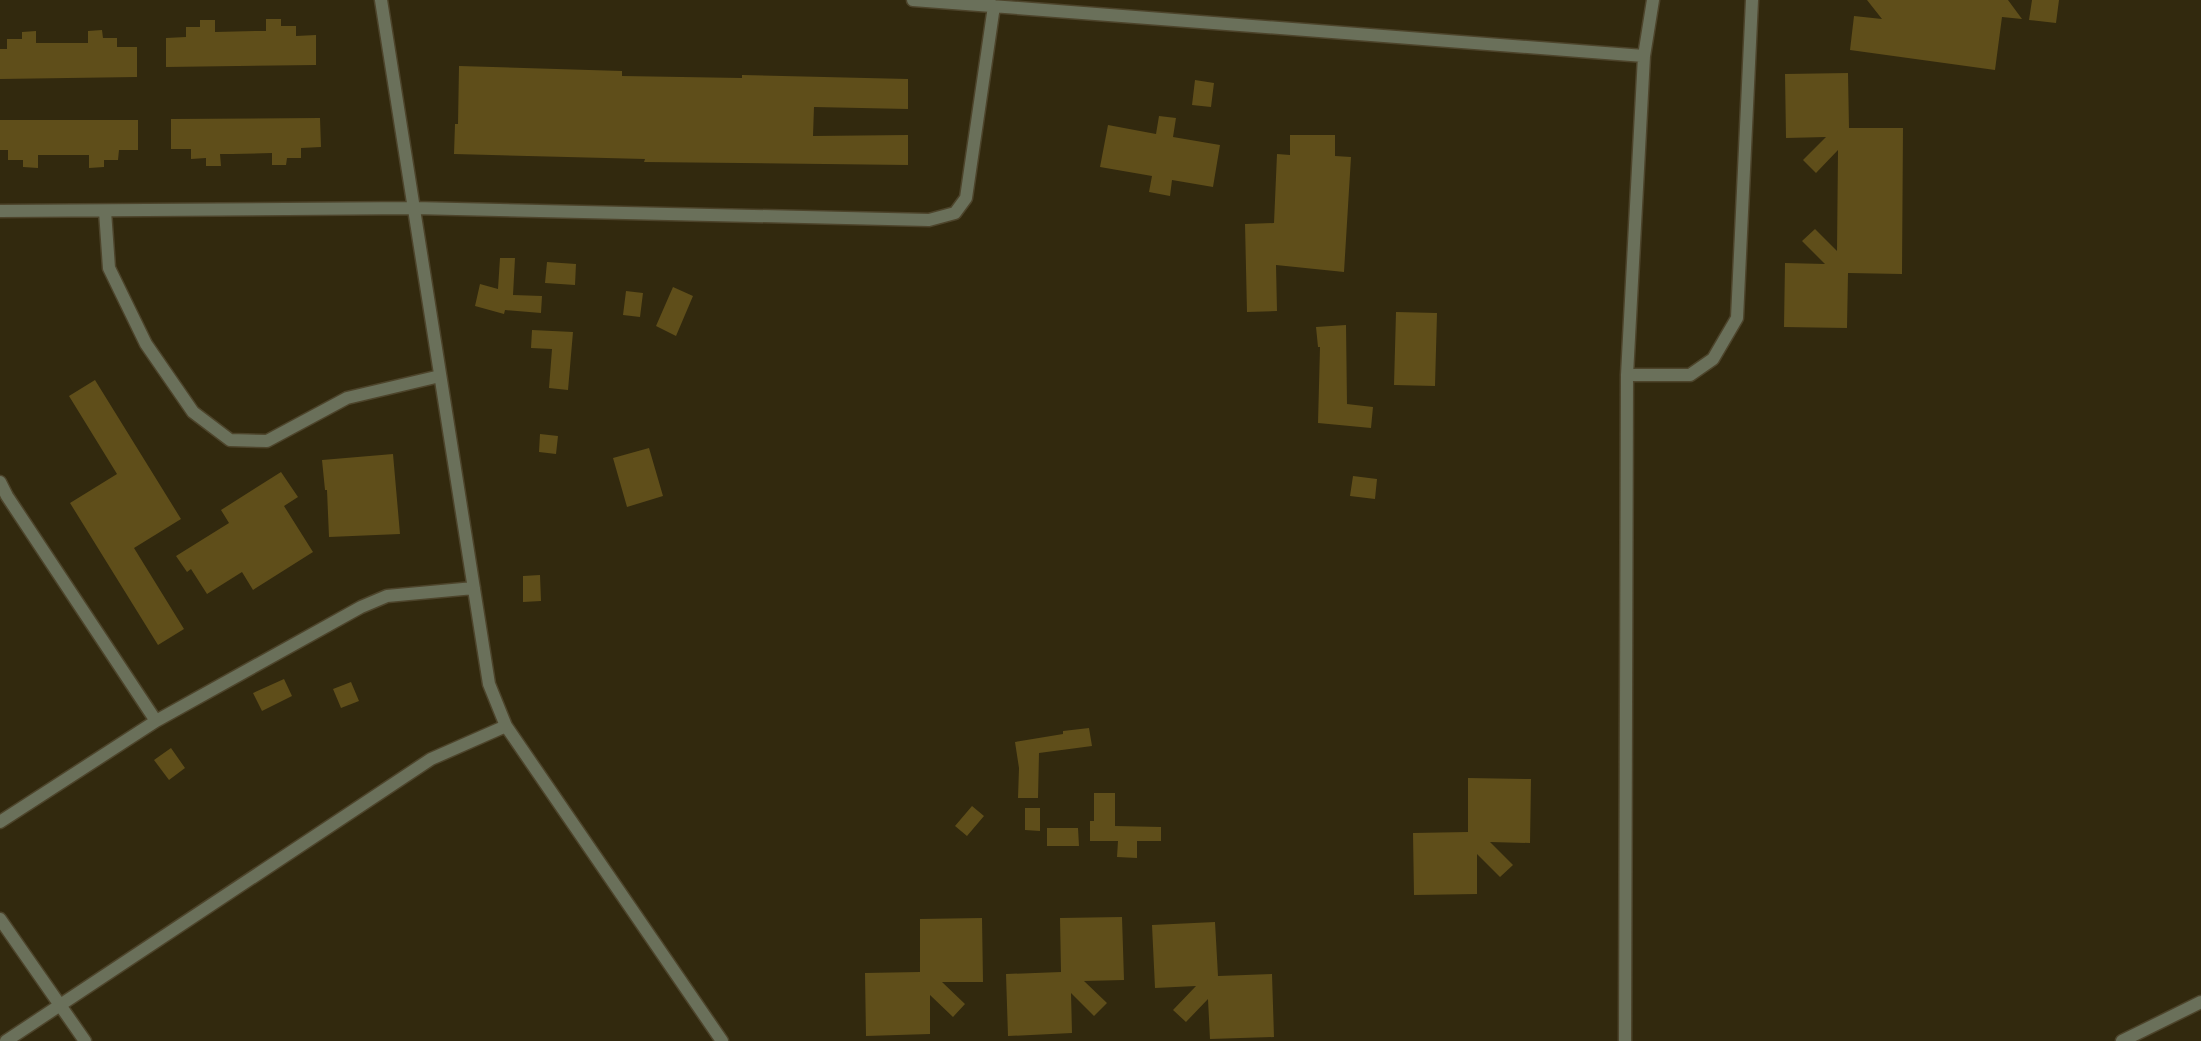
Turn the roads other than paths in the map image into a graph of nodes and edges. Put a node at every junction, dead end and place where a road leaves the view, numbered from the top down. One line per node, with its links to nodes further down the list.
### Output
1 (381, 0): 7 (street)
2 (913, 0): 5 (street)
3 (1653, 0): 6 (street)
4 (1752, 0): 10 (street)
5 (994, 6): 6 (street); 7 (street)
6 (1644, 56): 10 (street)
7 (414, 208): 8 (street); 11 (street)
8 (105, 210): 9 (street); 11 (street)
9 (0, 212)
10 (1627, 375): 23 (street)
11 (440, 376): 13 (street)
12 (0, 482): 14 (street)
13 (474, 588): 14 (street); 15 (street)
14 (156, 722): 16 (street)
15 (506, 726): 19 (street); 22 (street)
16 (0, 822)
17 (0, 919): 19 (street)
18 (2201, 1002): 24 (street)
19 (59, 1004): 20 (street); 21 (street)
20 (6, 1041)
21 (85, 1041)
22 (722, 1041)
23 (1624, 1041)
24 (2122, 1041)

